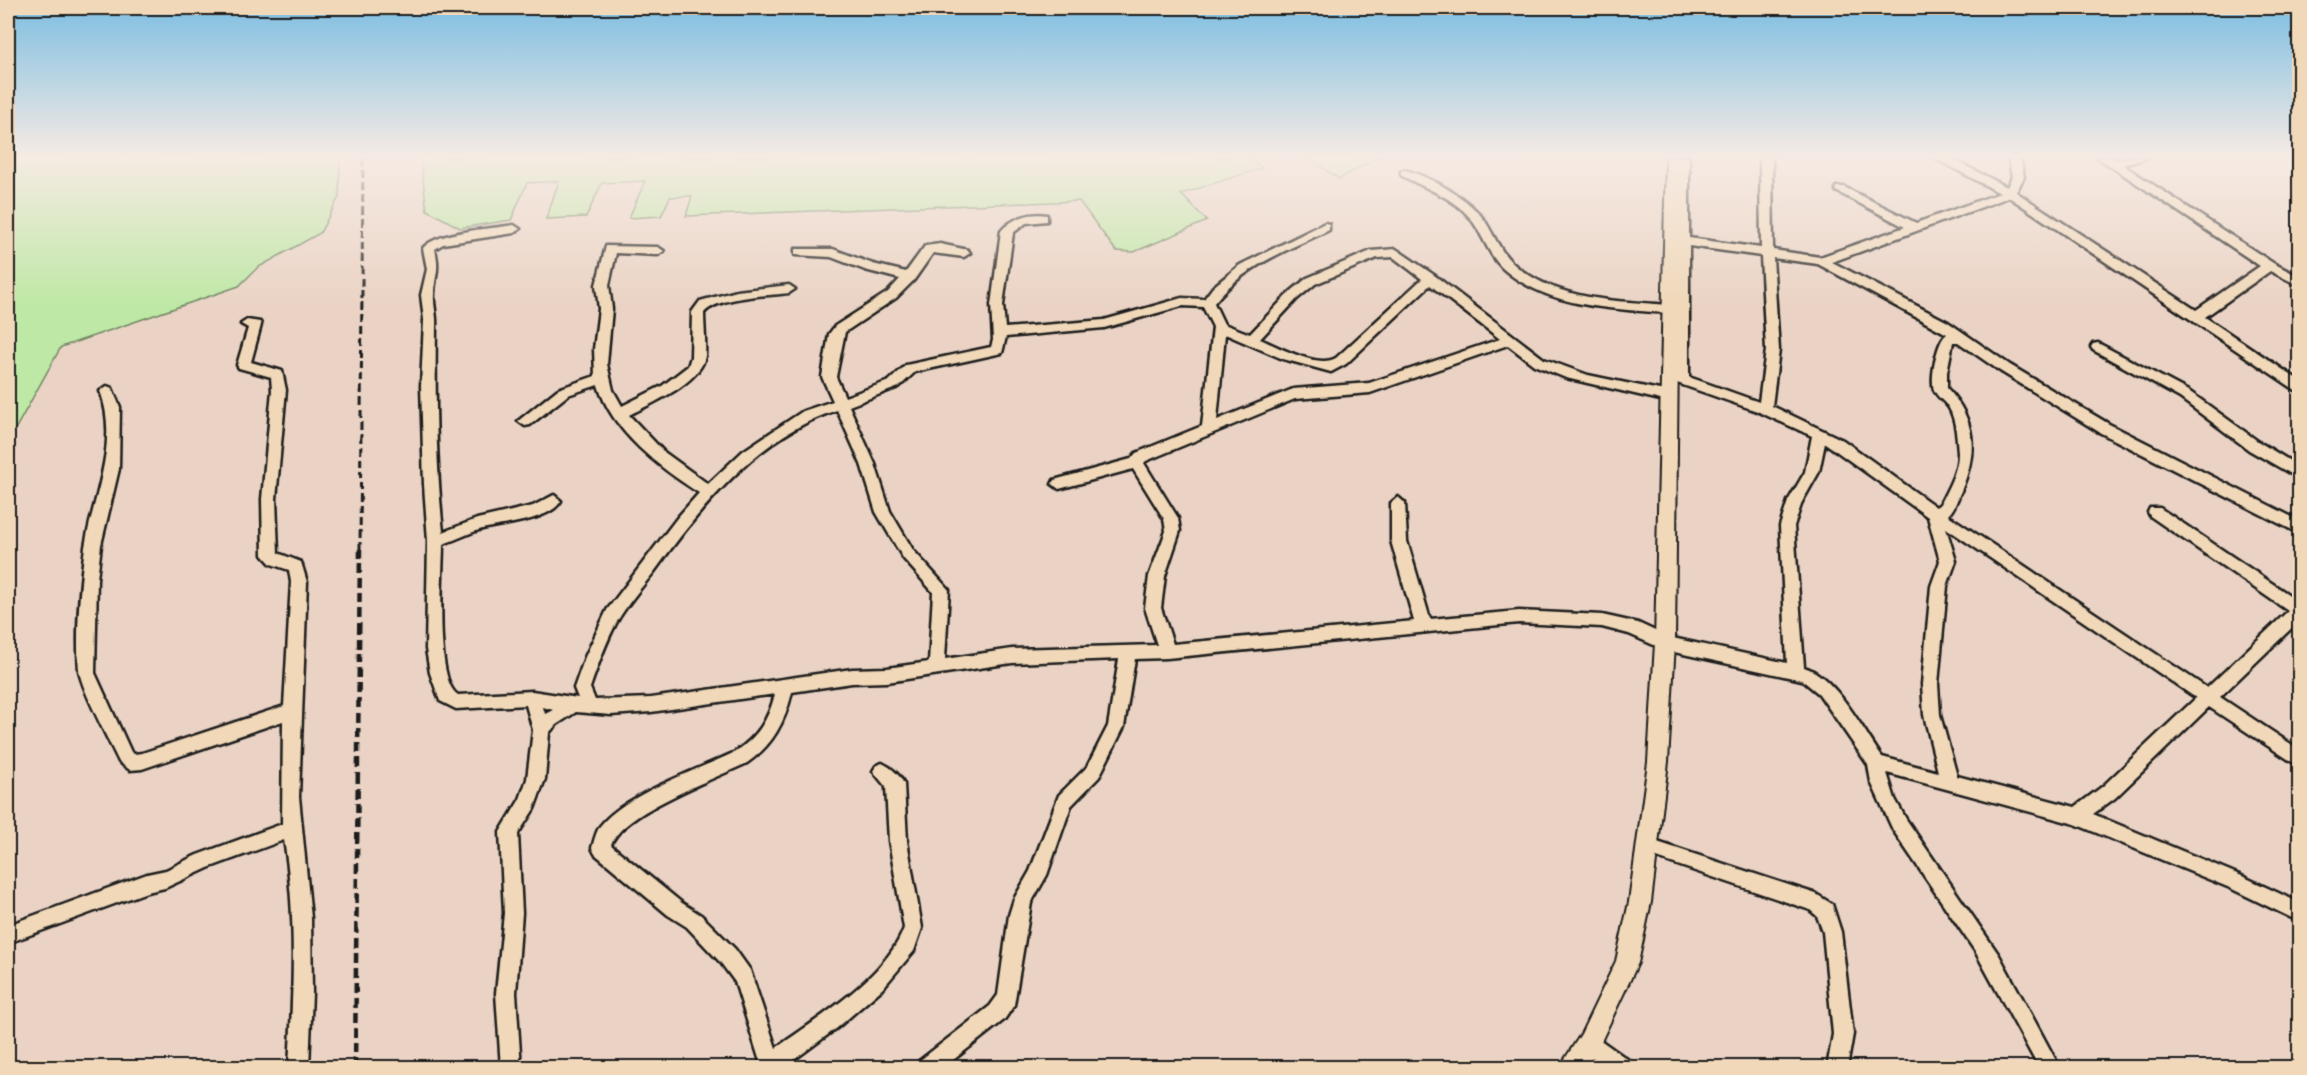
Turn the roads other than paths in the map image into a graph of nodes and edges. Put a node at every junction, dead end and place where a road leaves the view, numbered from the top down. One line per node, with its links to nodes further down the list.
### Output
1 (1466, 207): 25 (street)
2 (1672, 207): 25 (main road)
3 (1683, 207): 13 (street)
4 (1767, 207): 17 (street)
5 (1875, 207): 11 (street)
6 (1970, 207): 11 (street)
7 (2033, 207): 26 (street)
8 (2180, 207): 19 (street)
9 (1043, 218): 29 (street)
10 (1325, 227): 24 (street)
11 (1915, 227): 18 (street)
12 (514, 229): 53 (street)
13 (1683, 241): 17 (street); 39 (street)
14 (658, 250): 34 (street)
15 (799, 252): 20 (street)
16 (964, 253): 20 (street)
17 (1767, 254): 18 (street); 39 (street)
18 (1821, 261): 30 (street)
19 (2269, 266): 22 (street); 26 (street)
20 (910, 277): 38 (street)
21 (1430, 278): 31 (street); 31 (street); 32 (street)
22 (2300, 282)
23 (789, 289): 40 (street)
24 (1207, 303): 28 (street); 29 (street)
25 (1669, 309): 37 (main road)
26 (2195, 317): 35 (street)
27 (247, 324): 65 (street)
28 (1219, 327): 31 (street); 42 (street)
29 (1000, 333): 38 (street)
30 (1961, 338): 51 (street); 52 (street)
31 (1254, 339)
32 (1510, 340): 37 (street); 42 (street)
33 (2098, 347): 45 (street)
34 (603, 378): 40 (street); 41 (street)
35 (2300, 388)
36 (107, 391): 65 (street)
37 (1669, 397): 56 (main road)
38 (840, 403): 47 (street); 59 (street)
39 (1765, 407): 43 (street)
40 (621, 413): 47 (street)
41 (525, 421)
42 (1209, 427): 44 (street)
43 (1819, 435): 51 (street); 60 (street)
44 (1136, 463): 46 (street); 57 (street)
45 (2300, 474)
46 (1059, 484)
47 (709, 492): 64 (street)
48 (554, 501): 53 (street)
49 (1398, 503): 55 (street)
50 (2155, 512): 54 (street)
51 (1935, 516): 62 (street); 70 (street)
52 (2300, 528)
53 (436, 542): 63 (street)
54 (2299, 610): 62 (street)
55 (1424, 626): 56 (street); 57 (street)
56 (1665, 643): 60 (street); 73 (main road)
57 (1167, 651): 58 (street)
58 (1128, 653): 59 (street); 80 (street)
59 (937, 666): 61 (street)
60 (1796, 672): 68 (street)
61 (785, 686): 64 (street); 77 (street)
62 (2207, 697): 67 (street); 71 (street)
63 (532, 698): 64 (street); 66 (street)
64 (581, 706): 66 (street)
65 (292, 711): 72 (street)
66 (541, 730): 79 (street)
67 (2300, 760)
68 (1876, 762): 70 (street); 84 (street)
69 (882, 771): 77 (street)
70 (1950, 783): 71 (street)
71 (2077, 816): 74 (street)
72 (291, 829): 75 (street); 78 (street)
73 (1648, 847): 76 (main road); 83 (street)
74 (2300, 914)
75 (8, 934)
76 (1589, 1042): 81 (main road); 82 (street)
77 (772, 1066)
78 (299, 1068)
79 (510, 1068)
80 (926, 1068)
81 (1571, 1068)
82 (1623, 1068)
83 (1837, 1068)
84 (2050, 1068)

